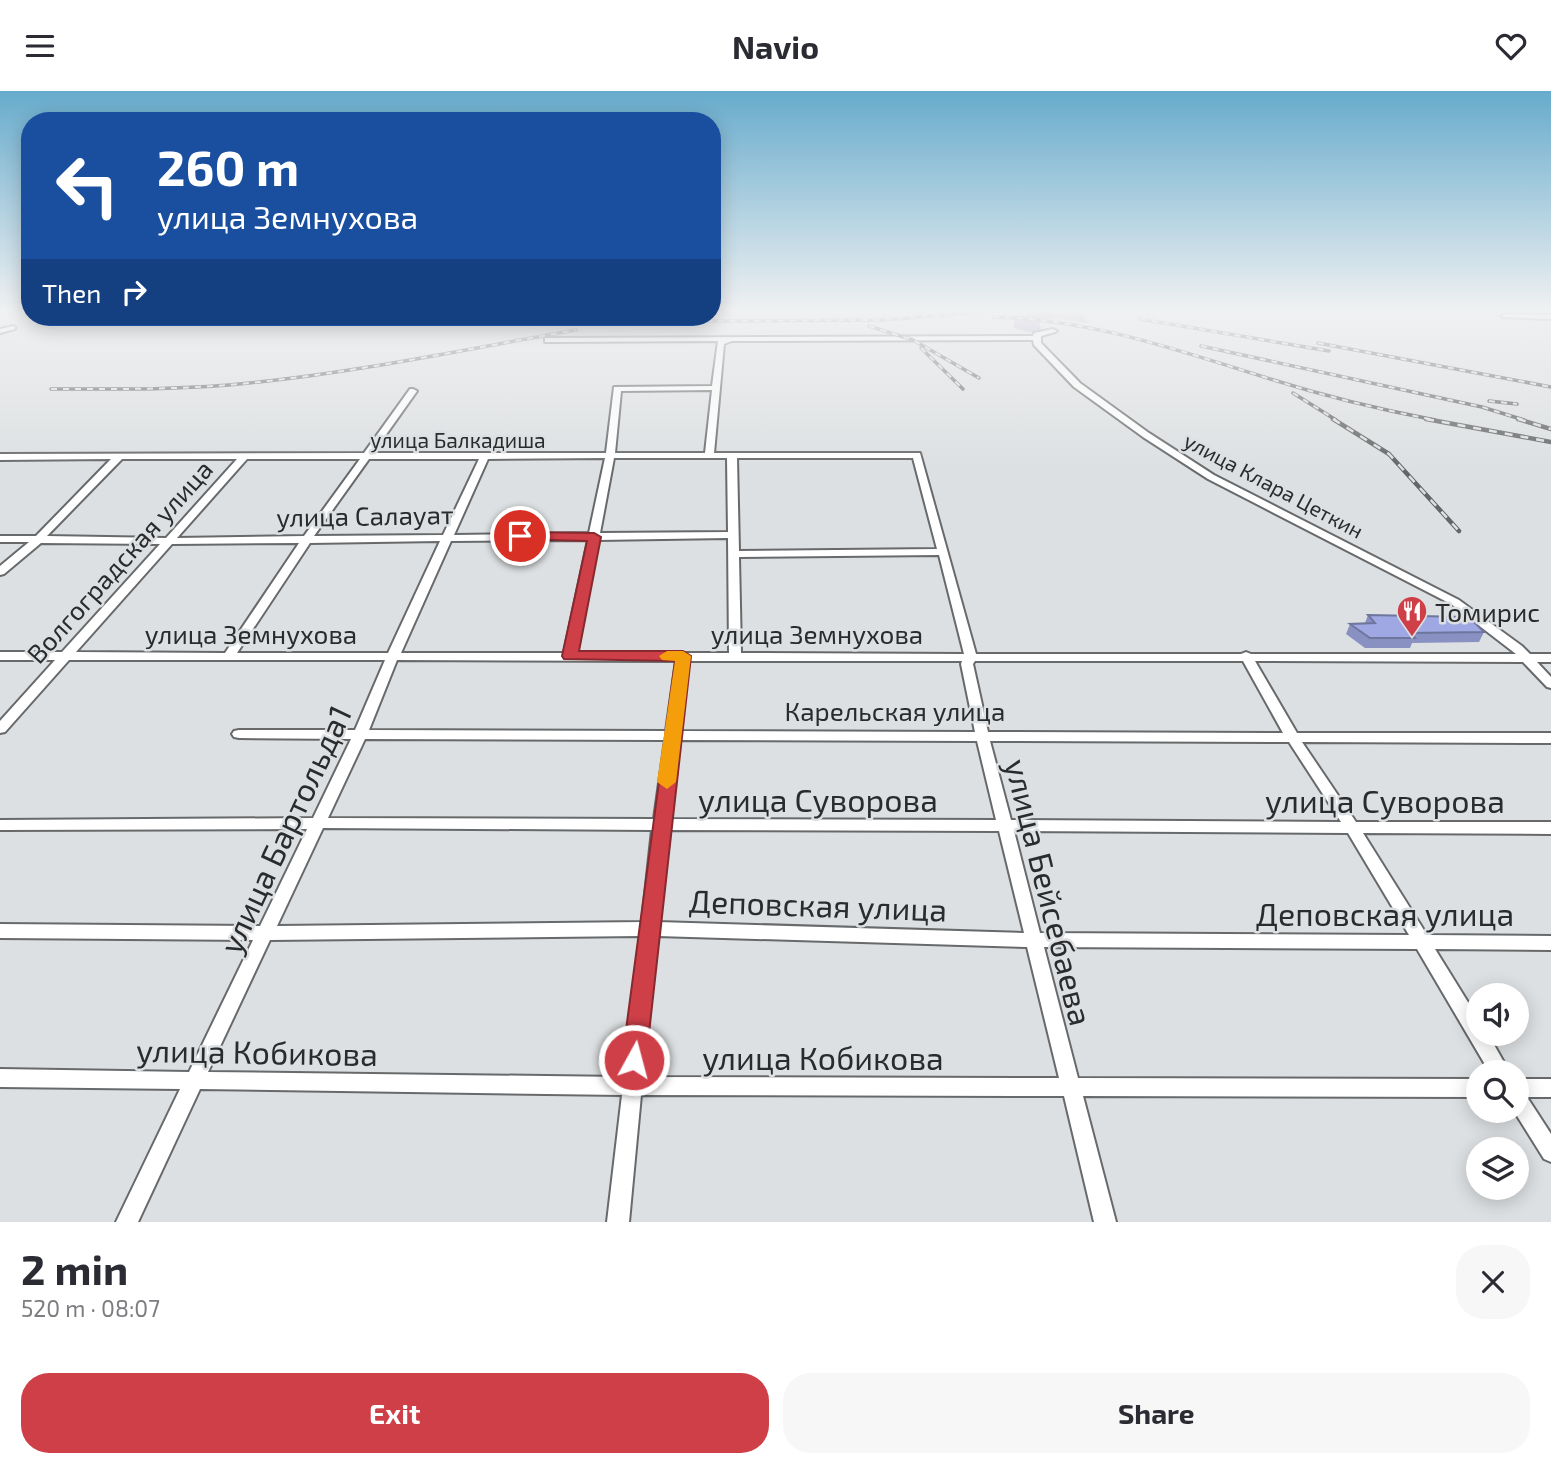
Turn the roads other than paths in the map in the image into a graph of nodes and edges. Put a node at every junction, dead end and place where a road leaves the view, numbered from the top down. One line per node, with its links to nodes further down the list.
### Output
1 (719, 363): 3 (street)
2 (1057, 363): 33 (street, улица Клара Цеткин)
3 (716, 388): 5 (street); 9 (street)
4 (413, 391): 8 (street)
5 (709, 455): 9 (street, улица Балкадиша); 10 (street, улица Балкадиша)
6 (917, 455): 10 (street, улица Балкадиша); 21 (street, улица Бейсебаева)
7 (245, 456): 8 (street, улица Балкадиша); 13 (street, улица Балкадиша); 20 (street, Волгоградская улица)
8 (365, 456): 12 (street, улица Балкадиша); 19 (street)
9 (610, 456): 12 (street, улица Балкадиша); 16 (street)
10 (732, 456): 14 (street)
11 (0, 457): 13 (street, улица Балкадиша)
12 (484, 457): 15 (street, улица Бартольда1)
13 (118, 458): 18 (street)
14 (731, 535): 16 (street, улица Салауат); 22 (street)
15 (446, 536): 16 (street, улица Салауат); 19 (street, улица Салауат); 27 (street, улица Бартольда1)
16 (594, 537): 28 (street)
17 (0, 539): 18 (street, улица Салауат)
18 (39, 539): 20 (street, улица Салауат); 23 (street)
19 (307, 539): 20 (street, улица Салауат); 26 (street)
20 (170, 541): 24 (street, Волгоградская улица)
21 (943, 552): 22 (street); 31 (street, улица Бейсебаева)
22 (732, 554): 30 (street)
23 (0, 572)
24 (65, 655): 25 (street, улица Земнухова); 26 (street, улица Земнухова); 36 (street, Волгоградская улица)
25 (0, 656)
26 (229, 656): 27 (street, улица Земнухова)
27 (393, 656): 28 (street, улица Земнухова); 37 (street, улица Бартольда1)
28 (570, 656): 29 (street, улица Земнухова)
29 (683, 656): 30 (street, улица Земнухова); 38 (street)
30 (735, 656): 31 (street, улица Земнухова)
31 (971, 656): 32 (street, улица Земнухова); 40 (street, улица Бейсебаева)
32 (1246, 656): 33 (street, улица Земнухова); 41 (street)
33 (1528, 658): 34 (street, улица Земнухова); 35 (street, улица Клара Цеткин)
34 (1551, 658)
35 (1551, 684)
36 (0, 729)
37 (361, 732): 38 (street, Карельская улица); 39 (street, Карельская улица); 43 (street, улица Бартольда1)
38 (674, 733): 40 (street, Карельская улица); 45 (street)
39 (239, 734)
40 (982, 735): 41 (street, Карельская улица); 46 (street, улица Бейсебаева)
41 (1293, 738): 42 (street, Карельская улица); 47 (street)
42 (1551, 738)
43 (317, 823): 44 (street, улица Суворова); 45 (street, улица Суворова); 51 (street, улица Бартольда1)
44 (0, 825)
45 (660, 826): 46 (street, улица Суворова); 49 (street)
46 (1007, 827): 47 (street, улица Суворова); 52 (street, улица Бейсебаева)
47 (1352, 827): 48 (street, улица Суворова); 53 (street)
48 (1551, 828)
49 (650, 929): 51 (street, Деповская улица); 52 (street, Деповская улица); 58 (street)
50 (0, 931): 51 (street, Деповская улица)
51 (267, 933): 57 (street, улица Бартольда1)
52 (1034, 940): 53 (street, Деповская улица); 59 (street, улица Бейсебаева)
53 (1422, 943): 54 (street, Деповская улица); 55 (street)
54 (1551, 943)
55 (1494, 1060)
56 (0, 1078): 57 (street, улица Кобикова)
57 (197, 1080): 58 (street, улица Кобикова); 65 (street, улица Бартольда1)
58 (631, 1086): 59 (street, улица Кобикова); 66 (street)
59 (1069, 1088): 60 (street, улица Кобикова); 67 (street, улица Бейсебаева)
60 (1466, 1088)
61 (1529, 1088): 62 (street)
62 (1551, 1088)
63 (1529, 1117): 64 (street)
64 (1551, 1152)
65 (127, 1222)
66 (618, 1222)
67 (1105, 1222)

